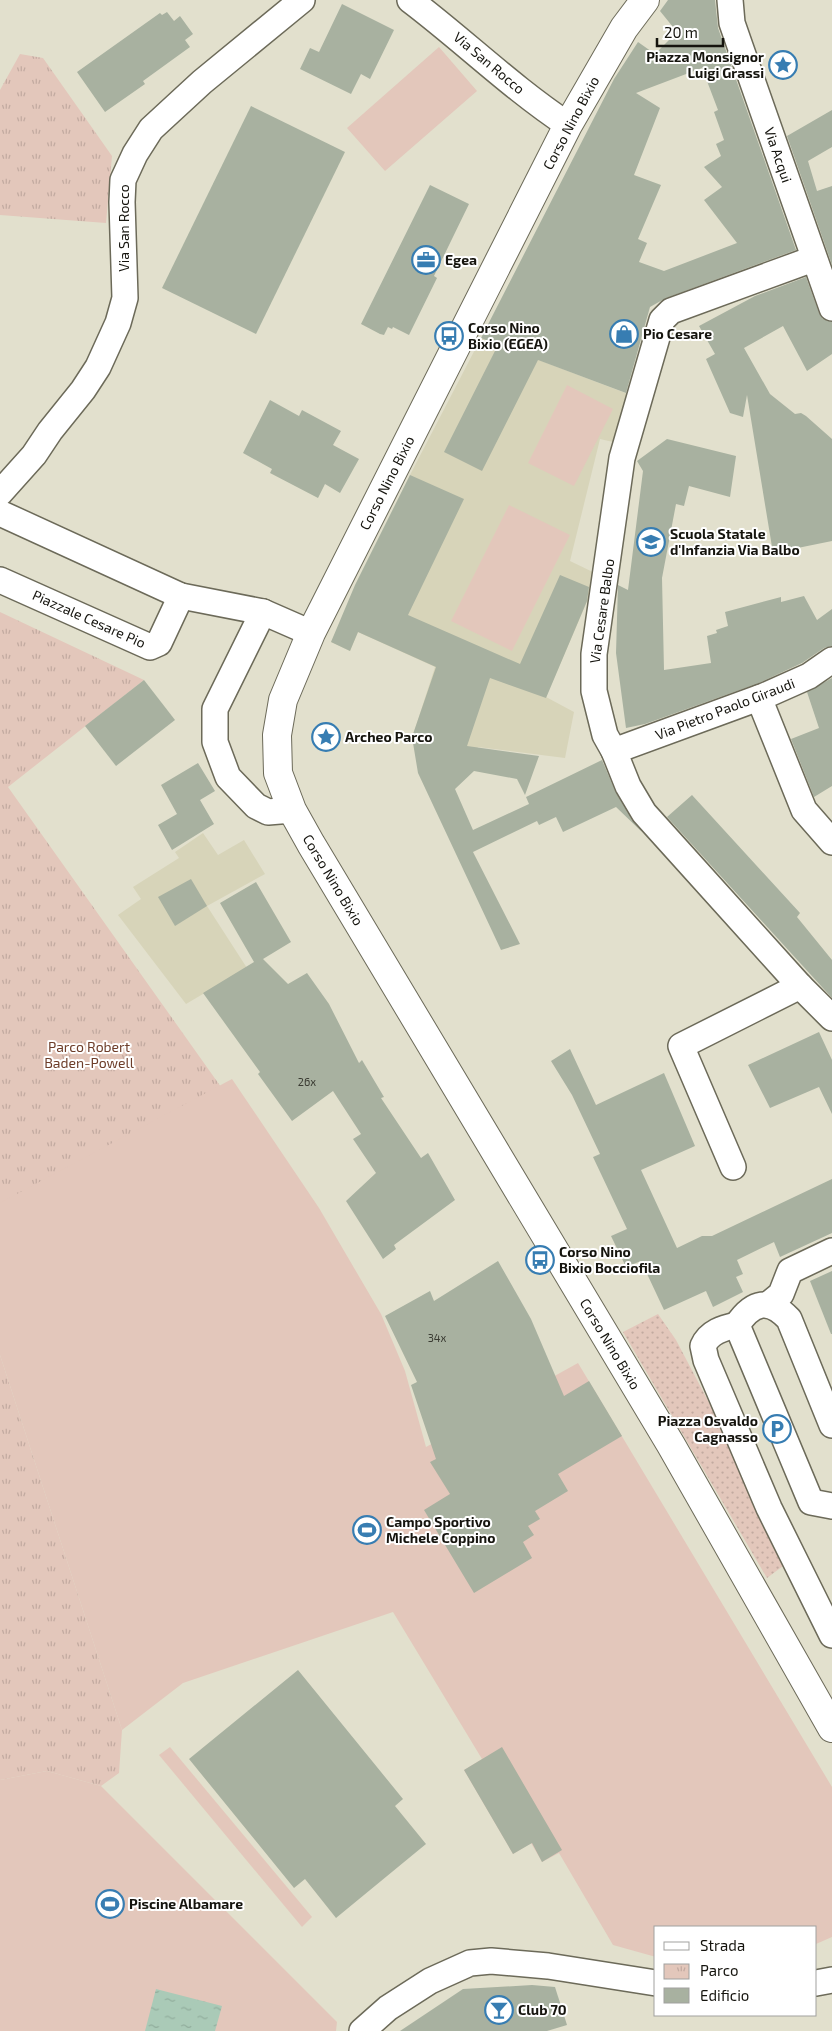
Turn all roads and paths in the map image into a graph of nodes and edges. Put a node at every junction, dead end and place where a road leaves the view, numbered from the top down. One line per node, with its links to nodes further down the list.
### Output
1 (302, 0): 8 (street, Via San Rocco)
2 (410, 0): 5 (street, Via San Rocco)
3 (646, 0): 5 (main road, Corso Nino Bixio)
4 (730, 0): 6 (street, Via Acqui)
5 (568, 126): 13 (main road, Corso Nino Bixio)
6 (814, 259): 7 (street, Via Acqui); 16 (street, Via Cesare Balbo)
7 (831, 305)
8 (0, 493)
9 (0, 513): 11 (street)
10 (0, 580): 11 (street, Piazzale Cesare Pio)
11 (181, 596): 12 (street)
12 (263, 612): 13 (street); 17 (street)
13 (311, 633): 17 (main road, Corso Nino Bixio)
14 (832, 660): 15 (street, Via Pietro Paolo Giraudi)
15 (759, 698): 16 (street, Via Pietro Paolo Giraudi); 18 (street)
16 (614, 751): 19 (street, Via Cesare Balbo)
17 (292, 810): 28 (main road, Corso Nino Bixio)
18 (832, 842)
19 (800, 986): 20 (street, Via Cesare Balbo); 21 (street)
20 (832, 1018)
21 (733, 1167)
22 (832, 1251): 23 (street)
23 (769, 1304): 24 (street); 25 (street)
24 (737, 1325): 26 (street); 27 (street)
25 (832, 1425)
26 (821, 1504)
27 (832, 1635)
28 (832, 1728)
29 (832, 1980): 31 (street)
30 (654, 1983): 32 (street)
31 (817, 1983)
32 (362, 2031)

